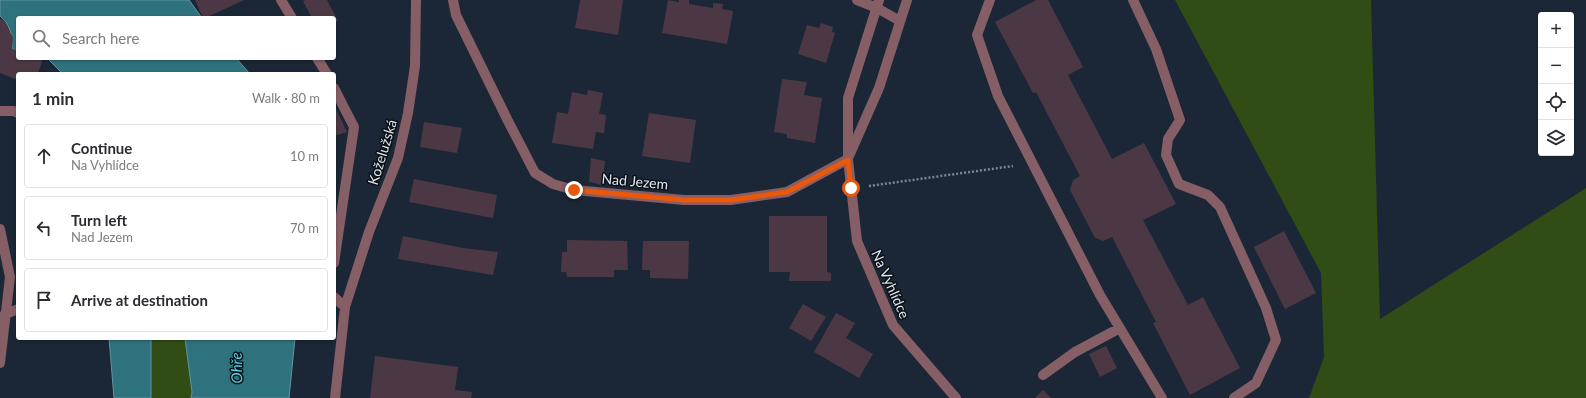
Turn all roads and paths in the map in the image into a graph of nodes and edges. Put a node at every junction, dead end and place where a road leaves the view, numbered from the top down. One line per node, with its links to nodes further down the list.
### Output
1 (282, 0): 9 (street)
2 (416, 0): 22 (street, Koželužská)
3 (453, 0): 16 (street, Nad Jezem)
4 (857, 0): 8 (street)
5 (907, 0): 10 (street, Na Vyhlídce)
6 (990, 0): 17 (street)
7 (1133, 0): 31 (street)
8 (878, 4): 10 (street); 16 (street, Na Vyhlídce)
9 (291, 16)
10 (900, 21): 16 (street, Na Vyhlídce)
11 (318, 60): 12 (street)
12 (326, 72)
13 (336, 92): 20 (street, Koželužská)
14 (0, 111): 15 (street)
15 (16, 112)
16 (848, 160): 18 (street, Na Vyhlídce)
17 (1036, 169): 18 (path); 25 (street)
18 (851, 188): 29 (street, Na Vyhlídce)
19 (0, 229): 24 (street)
20 (336, 249)
21 (336, 299): 22 (street)
22 (345, 307): 28 (street, Koželužská)
23 (16, 309): 24 (street)
24 (4, 315): 26 (street)
25 (1120, 328): 27 (street); 30 (street)
26 (0, 363)
27 (1043, 375)
28 (335, 398)
29 (956, 398)
30 (1162, 398)
31 (1234, 398)

